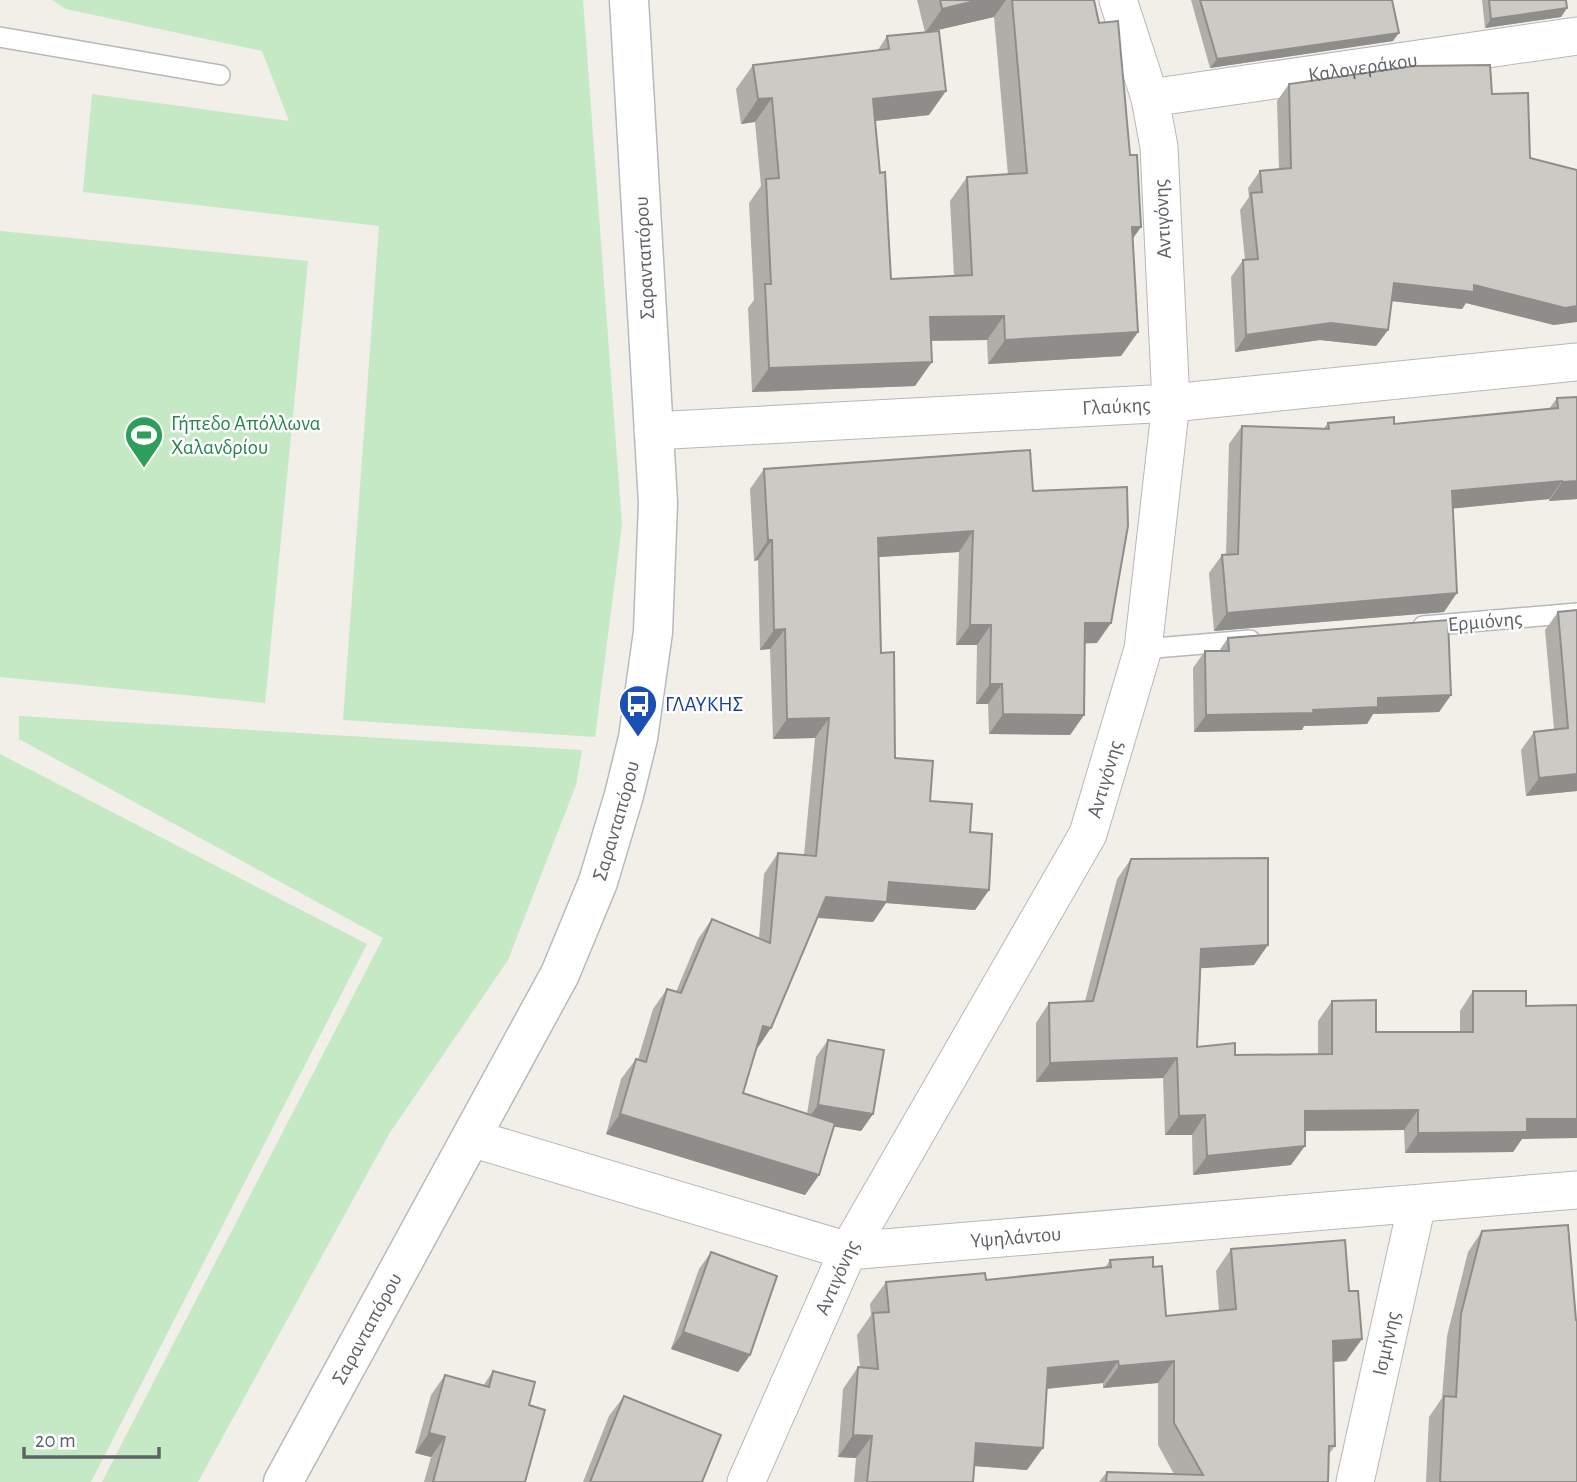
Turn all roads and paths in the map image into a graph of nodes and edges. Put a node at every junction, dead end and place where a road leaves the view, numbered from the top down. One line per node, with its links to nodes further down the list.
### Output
1 (629, 0): 9 (street, Σαρανταπόρου)
2 (1118, 0): 6 (street, Αντιγόνης)
3 (1577, 36): 6 (street, Καλογεράκου)
4 (0, 37): 5 (lane)
5 (220, 75)
6 (1150, 97): 8 (street, Αντιγόνης)
7 (1577, 362): 8 (street, Γλαύκης)
8 (1171, 403): 9 (street, Γλαύκης); 13 (street, Αντιγόνης)
9 (653, 431): 14 (street, Σαρανταπόρου)
10 (1577, 613): 11 (lane, Ερμιόνης)
11 (1401, 628)
12 (1265, 639): 13 (lane)
13 (1143, 649): 17 (street, Αντιγόνης)
14 (471, 1138): 17 (street, Υψηλάντου); 18 (street, Σαρανταπόρου)
15 (1577, 1190): 16 (street, Υψηλάντου)
16 (1417, 1204): 17 (street, Υψηλάντου); 20 (street, Ισμήνης)
17 (849, 1251): 19 (street, Αντιγόνης)
18 (283, 1482)
19 (746, 1482)
20 (1355, 1482)

